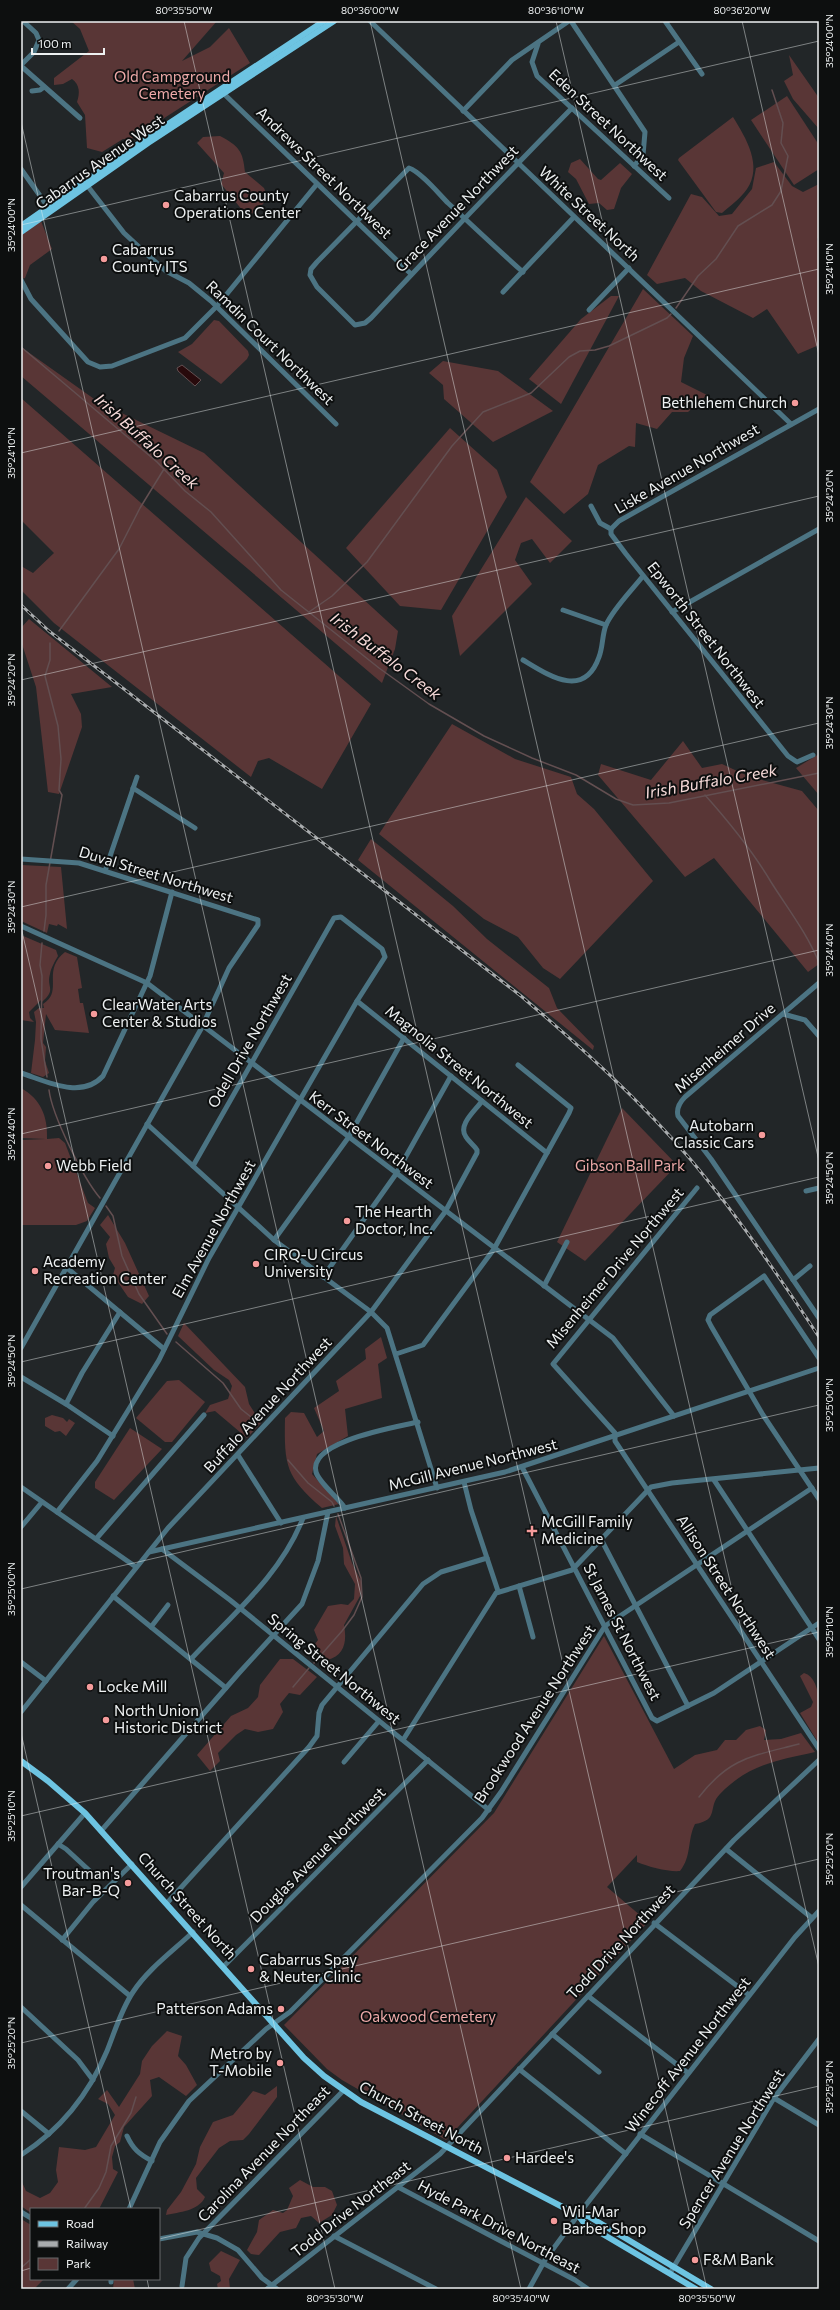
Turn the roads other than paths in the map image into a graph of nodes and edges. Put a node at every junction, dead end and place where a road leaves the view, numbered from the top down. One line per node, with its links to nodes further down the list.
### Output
1 (23, 21): 9 (street)
2 (324, 21): 14 (main road, Cabarrus Avenue West)
3 (334, 21): 14 (main road, Cabarrus Avenue West)
4 (370, 21): 16 (street, White Street North)
5 (570, 21): 8 (street); 11 (street)
6 (665, 21): 7 (street)
7 (679, 42): 10 (street); 11 (street)
8 (531, 52): 15 (street, Eden Street Northwest); 16 (street)
9 (21, 65): 12 (street)
10 (702, 74)
11 (615, 85): 19 (street)
12 (44, 86): 13 (street); 17 (street)
13 (32, 91)
14 (222, 92): 21 (main road, Cabarrus Avenue West); 22 (street, Andrews Street Northwest)
15 (572, 108): 18 (street, Grace Avenue Northwest); 19 (street, Eden Street Northwest)
16 (463, 111): 18 (street, White Street North)
17 (80, 118)
18 (517, 163): 25 (street, White Street North); 26 (street, Grace Avenue Northwest)
19 (634, 166): 23 (street, Eden Street Northwest)
20 (21, 169): 24 (street)
21 (85, 184): 24 (main road, Cabarrus Avenue West); 29 (main road, Cabarrus Avenue West); 37 (street, Ramdin Court Northwest)
22 (317, 184): 27 (street, Andrews Street Northwest); 37 (street)
23 (669, 198)
24 (48, 207): 28 (main road, Cabarrus Avenue West)
25 (574, 217): 30 (street, White Street North); 31 (street)
26 (464, 218): 27 (street); 31 (street); 32 (street, Grace Avenue Northwest)
27 (356, 221): 32 (street, Andrews Street Northwest); 32 (street, Grace Avenue Northwest)
28 (21, 226)
29 (21, 232)
30 (629, 268): 38 (street); 41 (street, White Street North)
31 (523, 272): 36 (street)
32 (411, 274)
33 (21, 280): 35 (street)
34 (21, 285): 35 (street)
35 (26, 289): 37 (street)
36 (503, 292)
37 (217, 306): 40 (street, Ramdin Court Northwest)
38 (589, 310)
39 (819, 409): 41 (street, Liske Avenue Northwest)
40 (336, 424)
41 (791, 424): 44 (street, Liske Avenue Northwest)
42 (591, 506): 44 (street, Epworth Street Northwest)
43 (819, 528): 47 (street)
44 (611, 529): 45 (street, Epworth Street Northwest)
45 (643, 576): 47 (street, Epworth Street Northwest); 48 (street)
46 (563, 610): 48 (street)
47 (672, 612): 50 (street, Epworth Street Northwest)
48 (606, 625): 49 (street)
49 (523, 660)
50 (813, 755)
51 (137, 778): 52 (street)
52 (133, 788): 53 (street); 55 (street)
53 (195, 828)
54 (21, 859): 55 (street, Duval Street Northwest)
55 (105, 871): 56 (street, Duval Street Northwest)
56 (172, 892): 59 (street); 63 (street, Duval Street Northwest)
57 (21, 926): 59 (street, Kerr Street Northwest)
58 (386, 954): 61 (street, Elm Avenue Northwest); 66 (street, Odell Drive Northwest)
59 (147, 983): 63 (street, Kerr Street Northwest); 68 (street)
60 (818, 984): 62 (street, Misenheimer Drive)
61 (357, 1001): 65 (street, Magnolia Street Northwest); 70 (street, Elm Avenue Northwest)
62 (783, 1014): 64 (street); 88 (street, Misenheimer Drive)
63 (202, 1026): 66 (street, Kerr Street Northwest); 72 (street)
64 (819, 1036)
65 (404, 1038): 69 (street, Magnolia Street Northwest); 73 (street)
66 (250, 1063): 70 (street, Kerr Street Northwest); 75 (street, Odell Drive Northwest)
67 (518, 1065): 74 (street)
68 (21, 1073)
69 (451, 1076): 71 (street, Magnolia Street Northwest); 76 (street)
70 (300, 1101): 73 (street, Kerr Street Northwest); 80 (street, Elm Avenue Northwest)
71 (482, 1101): 74 (street, Magnolia Street Northwest); 81 (street, Buffalo Avenue Northwest)
72 (147, 1124): 75 (street); 86 (street)
73 (348, 1138): 76 (street, Kerr Street Northwest); 82 (street)
74 (547, 1153): 84 (street)
75 (193, 1166): 80 (street)
76 (396, 1174): 81 (street, Kerr Street Northwest); 87 (street)
77 (697, 1188): 93 (street, Misenheimer Drive Northwest)
78 (819, 1188): 79 (street)
79 (806, 1191)
80 (238, 1208): 82 (street); 95 (street, Elm Avenue Northwest)
81 (445, 1212): 84 (street, Kerr Street Northwest); 91 (street, Buffalo Avenue Northwest)
82 (274, 1240): 87 (street)
83 (567, 1242): 89 (street)
84 (494, 1249): 89 (street, Kerr Street Northwest); 96 (street)
85 (810, 1266): 88 (street)
86 (67, 1268): 90 (street); 94 (street)
87 (323, 1277): 91 (street)
88 (793, 1280): 92 (street, Misenheimer Drive)
89 (544, 1286): 93 (street, Kerr Street Northwest)
90 (120, 1312): 95 (street); 101 (street)
91 (371, 1312): 96 (street); 107 (street, Buffalo Avenue Northwest)
92 (819, 1318)
93 (589, 1319): 103 (street, Kerr Street Northwest); 106 (street, Misenheimer Drive Northwest)
94 (21, 1348)
95 (164, 1348): 105 (street, Elm Avenue Northwest)
96 (396, 1354): 104 (street)
97 (819, 1358): 100 (street)
98 (819, 1368): 100 (street, McGill Avenue Northwest)
99 (21, 1377): 101 (street)
100 (749, 1391): 103 (street, McGill Avenue Northwest); 110 (street)
101 (66, 1404): 105 (street)
102 (204, 1415): 126 (street)
103 (674, 1416): 106 (street, McGill Avenue Northwest)
104 (418, 1422): 114 (street); 119 (street)
105 (113, 1436): 120 (street, Elm Avenue Northwest)
106 (615, 1437): 108 (street, McGill Avenue Northwest); 116 (street, Allison Street Northwest)
107 (238, 1455): 123 (street); 129 (street, Buffalo Avenue Northwest)
108 (522, 1467): 112 (street, McGill Avenue Northwest); 133 (street, St James St Northwest)
109 (819, 1468): 110 (street)
110 (801, 1471): 111 (street); 115 (street)
111 (714, 1480): 116 (street); 125 (street)
112 (464, 1482): 114 (street, McGill Avenue Northwest); 130 (street)
113 (21, 1487): 118 (street)
114 (437, 1488): 119 (street, McGill Avenue Northwest)
115 (812, 1488): 117 (street); 125 (street, Brookwood Avenue Northwest)
116 (647, 1490): 127 (street); 131 (street, Allison Street Northwest)
117 (819, 1499)
118 (42, 1502): 120 (street); 124 (street)
119 (345, 1508): 121 (street, McGill Avenue Northwest)
120 (57, 1512): 126 (street)
121 (328, 1512): 122 (street, McGill Avenue Northwest); 144 (street)
122 (303, 1518): 123 (street, McGill Avenue Northwest); 139 (street)
123 (281, 1523): 128 (street, McGill Avenue Northwest)
124 (21, 1527)
125 (747, 1530): 131 (street, Brookwood Avenue Northwest); 143 (street)
126 (96, 1539): 132 (street)
127 (602, 1541): 133 (street); 138 (street)
128 (162, 1549): 129 (street, McGill Avenue Northwest); 139 (street, Spring Street Northwest)
129 (149, 1552): 132 (street, Buffalo Avenue Northwest)
130 (486, 1558): 135 (street); 151 (street)
131 (696, 1564): 138 (street, Brookwood Avenue Northwest); 148 (street, Allison Street Northwest)
132 (136, 1567): 136 (street, Buffalo Avenue Northwest)
133 (575, 1568): 134 (street); 141 (street, St James St Northwest)
134 (519, 1586): 135 (street); 145 (street)
135 (498, 1591): 156 (street)
136 (113, 1596): 142 (street); 150 (street, Buffalo Avenue Northwest)
137 (168, 1605): 142 (street)
138 (635, 1605): 141 (street, Brookwood Avenue Northwest); 153 (street)
139 (240, 1608): 144 (street, Spring Street Northwest); 147 (street)
140 (819, 1623): 143 (street)
141 (605, 1626): 153 (street, St James St Northwest); 162 (street, Brookwood Avenue Northwest)
142 (151, 1627): 147 (street)
143 (812, 1628): 146 (street); 148 (street)
144 (274, 1636): 151 (street, Spring Street Northwest); 152 (street)
145 (533, 1638)
146 (819, 1639)
147 (191, 1659): 152 (street)
148 (761, 1661): 153 (street); 157 (street, Allison Street Northwest)
149 (21, 1662): 150 (street)
150 (46, 1681): 154 (street, Buffalo Avenue Northwest)
151 (337, 1686): 155 (street, Spring Street Northwest); 170 (street)
152 (226, 1688): 164 (street)
153 (688, 1706)
154 (21, 1712)
155 (379, 1721): 156 (street, Spring Street Northwest); 161 (street)
156 (403, 1740): 158 (street, Spring Street Northwest)
157 (819, 1749)
158 (428, 1760): 162 (street, Spring Street Northwest); 177 (street, Douglas Avenue Northwest)
159 (819, 1760): 166 (street, Todd Drive Northwest)
160 (21, 1761): 163 (main road, Church Street North)
161 (344, 1762)
162 (489, 1810): 182 (street, Brookwood Avenue Northwest)
163 (85, 1813): 164 (main road, Church Street North); 165 (street)
164 (101, 1831): 167 (main road, Church Street North)
165 (58, 1844): 168 (street); 169 (street)
166 (726, 1849): 173 (street); 174 (street, Todd Drive Northwest)
167 (132, 1864): 170 (main road, Church Street North); 176 (street)
168 (92, 1873)
169 (21, 1887)
170 (167, 1903): 175 (main road, Church Street North)
171 (21, 1905): 176 (street)
172 (819, 1911): 173 (street, Winecoff Avenue Northwest)
173 (812, 1918): 178 (street, Winecoff Avenue Northwest)
174 (654, 1924): 178 (street); 180 (street, Todd Drive Northwest)
175 (193, 1932): 177 (main road, Church Street North); 179 (street)
176 (62, 1940): 179 (street)
177 (224, 1966): 182 (main road, Church Street North)
178 (749, 1995): 187 (street, Winecoff Avenue Northwest)
179 (130, 1996): 188 (street)
180 (588, 1996): 183 (street, Todd Drive Northwest); 187 (street)
181 (21, 2007): 188 (street)
182 (275, 2024): 189 (main road, Church Street North); 199 (street, Brookwood Avenue Northwest)
183 (552, 2034): 185 (street, Todd Drive Northwest); 186 (street)
184 (819, 2040): 190 (street, Spencer Avenue Northwest)
185 (519, 2069): 196 (street, Todd Drive Northwest); 197 (street)
186 (599, 2072)
187 (688, 2073): 194 (street, Winecoff Avenue Northwest)
188 (93, 2080): 193 (street)
189 (343, 2091): 196 (main road, Church Street North); 206 (street, Carolina Avenue Northeast)
190 (774, 2098): 192 (street); 200 (street, Spencer Avenue Northwest)
191 (21, 2111): 193 (street)
192 (819, 2125)
193 (49, 2134): 198 (street)
194 (640, 2134): 197 (street, Winecoff Avenue Northwest); 200 (street)
195 (128, 2136): 199 (street)
196 (447, 2146): 201 (street, Todd Drive Northeast); 204 (main road, Church Street North)
197 (626, 2154): 204 (street, Winecoff Avenue Northwest)
198 (21, 2155)
199 (152, 2161): 202 (street, Brookwood Avenue Northwest)
200 (723, 2184): 209 (street); 211 (street, Spencer Avenue Northwest)
201 (398, 2187): 207 (street, Todd Drive Northeast); 210 (street, Hyde Park Drive Northeast)
202 (130, 2208)
203 (21, 2212): 205 (street)
204 (578, 2215): 210 (street, Winecoff Avenue Northwest); 211 (main road, Church Street North); 212 (main road, Church Street North)
205 (30, 2217)
206 (203, 2233): 208 (street); 214 (street, Carolina Avenue Northeast); 215 (street)
207 (334, 2236): 215 (street, Todd Drive Northeast); 218 (street)
208 (160, 2239)
209 (819, 2241)
210 (542, 2263): 219 (street, Winecoff Avenue Northwest); 220 (street, Hyde Park Drive Northeast)
211 (674, 2267): 212 (street, Spencer Avenue Northwest); 222 (main road, Church Street North)
212 (670, 2273): 221 (main road, Church Street North)
213 (76, 2280): 216 (street)
214 (182, 2286)
215 (269, 2287): 217 (street)
216 (68, 2289)
217 (277, 2289)
218 (436, 2289)
219 (529, 2289)
220 (588, 2289)
221 (696, 2289)
222 (711, 2289)

